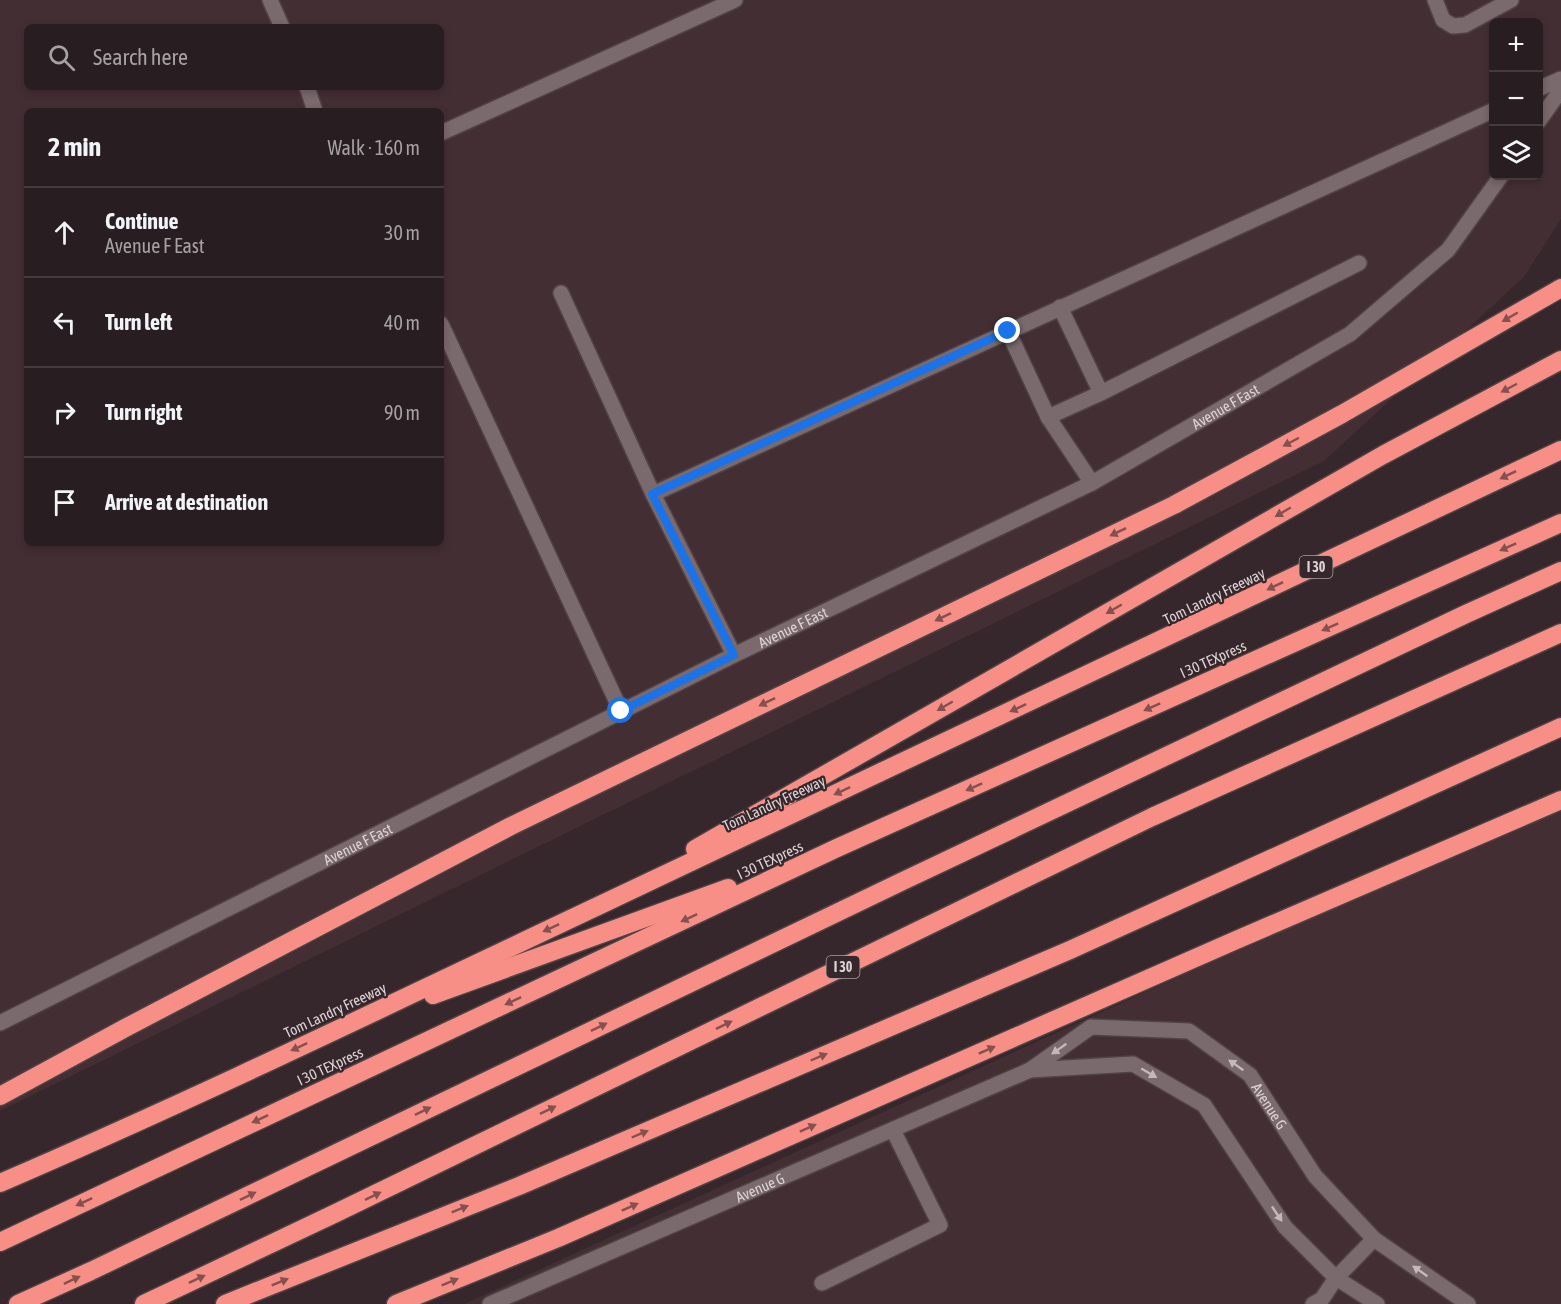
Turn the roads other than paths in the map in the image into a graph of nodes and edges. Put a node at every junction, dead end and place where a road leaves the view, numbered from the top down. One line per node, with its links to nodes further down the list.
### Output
1 (270, 0): 5 (street)
2 (735, 0): 13 (street)
3 (1435, 0): 4 (street)
4 (1511, 0)
5 (281, 24)
6 (1561, 79): 7 (street)
7 (1543, 87)
8 (308, 90): 10 (street)
9 (1561, 90): 12 (street)
10 (314, 108)
11 (1489, 112): 18 (street)
12 (1543, 116)
13 (444, 132)
14 (1498, 180): 25 (street, Avenue F East)
15 (1359, 263): 22 (street)
16 (1561, 288): 39 (highway, one-way to 39)
17 (561, 293): 26 (street)
18 (1060, 307): 20 (street); 22 (street)
19 (444, 330): 31 (street)
20 (1008, 331): 23 (street); 26 (street)
21 (1561, 360): 35 (highway, one-way to 35)
22 (1101, 393): 23 (street)
23 (1048, 417): 25 (street)
24 (1561, 450): 35 (highway, Tom Landry Freeway / I 30, one-way to 35)
25 (1092, 483): 30 (street, Avenue F East)
26 (652, 494): 30 (street)
27 (1561, 523): 34 (highway, I 30 TEXpress, one-way to 34)
28 (1561, 571): 46 (highway, one-way to 28)
29 (1556, 636): 47 (highway, I 30, one-way to 29)
30 (734, 655): 31 (street, Avenue F East)
31 (621, 711): 36 (street, Avenue F East)
32 (1561, 727): 48 (highway, one-way to 32)
33 (1561, 800): 49 (highway, one-way to 33)
34 (837, 848): 37 (highway); 43 (highway, I 30 TEXpress, one-way to 43)
35 (578, 915): 37 (highway, Tom Landry Freeway / I 30, one-way to 37)
36 (0, 1023)
37 (324, 1035): 41 (highway, Tom Landry Freeway / I 30, one-way to 41)
38 (1030, 1070): 40 (street, Avenue G); 42 (street, Avenue G, one-way to 38); 44 (street, Avenue G, one-way to 44)
39 (0, 1096)
40 (893, 1130): 45 (street); 50 (street, Avenue G)
41 (0, 1183)
42 (1374, 1239): 44 (street); 53 (street, Avenue G, one-way to 42)
43 (0, 1242)
44 (1336, 1278): 51 (street); 52 (street, Avenue G)
45 (822, 1283)
46 (18, 1304)
47 (144, 1304)
48 (225, 1304)
49 (396, 1304)
50 (490, 1304)
51 (1313, 1304)
52 (1377, 1304)
53 (1468, 1304)

